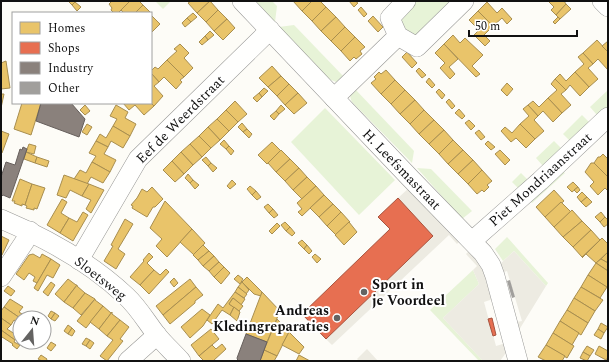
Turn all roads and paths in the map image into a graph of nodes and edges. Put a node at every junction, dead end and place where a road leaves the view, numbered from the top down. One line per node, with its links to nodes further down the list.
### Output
1 (242, 1): 6 (street, H. Leefsmastraat)
2 (406, 1): 7 (street)
3 (464, 1): 7 (street)
4 (602, 1): 5 (street)
5 (608, 7)
6 (270, 30): 8 (street, H. Leefsmastraat); 13 (street, Eef de Weerdstraat)
7 (398, 36): 8 (street)
8 (334, 98): 12 (street, H. Leefsmastraat)
9 (608, 117): 12 (street, Piet Mondriaanstraat)
10 (1, 219): 11 (street, Sloetsweg)
11 (30, 231): 13 (street, Sloetsweg); 14 (street)
12 (472, 240): 18 (street, H. Leefsmastraat)
13 (79, 260): 15 (street, Sloetsweg)
14 (1, 277)
15 (156, 335): 16 (street); 17 (street, Sloetsweg)
16 (128, 361)
17 (181, 361)
18 (518, 361)

